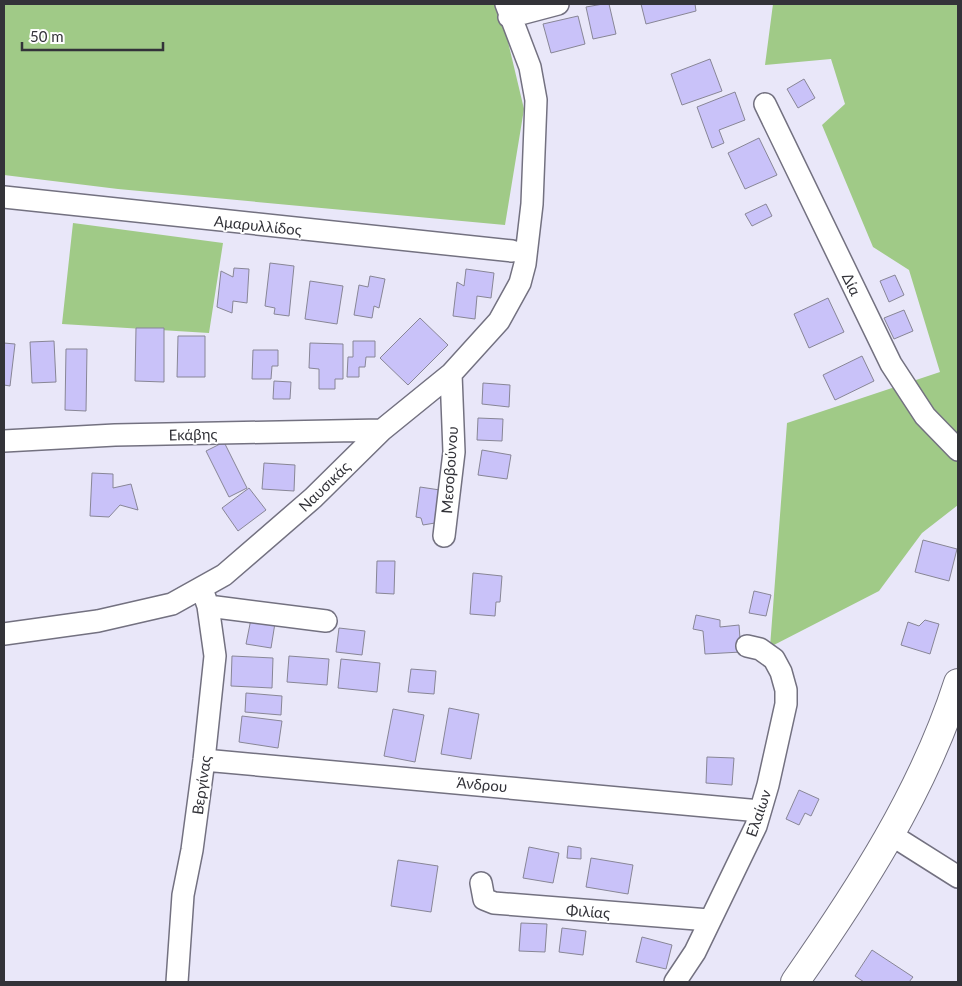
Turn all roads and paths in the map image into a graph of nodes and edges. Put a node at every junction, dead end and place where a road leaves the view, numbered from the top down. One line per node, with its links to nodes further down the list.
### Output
1 (558, 4): 2 (street)
2 (508, 11): 5 (street, Ναυσικάς)
3 (765, 104): 11 (street, Δία)
4 (4, 197): 6 (street, Αμαρυλλίδος)
5 (532, 204): 6 (street); 7 (street, Ναυσικάς)
6 (512, 251): 7 (street)
7 (520, 283): 8 (street, Ναυσικάς)
8 (451, 374): 9 (street, Ναυσικάς); 12 (street, Μεσοβούνου)
9 (382, 430): 10 (street, Εκάβης); 13 (street, Ναυσικάς)
10 (4, 441)
11 (958, 450)
12 (444, 536)
13 (205, 598): 14 (street); 15 (street, Ναυσικάς); 18 (street, Βεργίνας)
14 (326, 621)
15 (4, 634)
16 (747, 646): 19 (street, Ελαίων)
17 (958, 683): 20 (main road)
18 (204, 760): 19 (street, Άνδρου); 24 (street, Βεργίνας)
19 (760, 811): 23 (street, Ελαίων)
20 (890, 834): 21 (street); 26 (main road)
21 (958, 877)
22 (481, 884): 23 (street, Φιλίας)
23 (709, 920): 25 (street, Ελαίων)
24 (177, 982)
25 (675, 982)
26 (795, 982)

